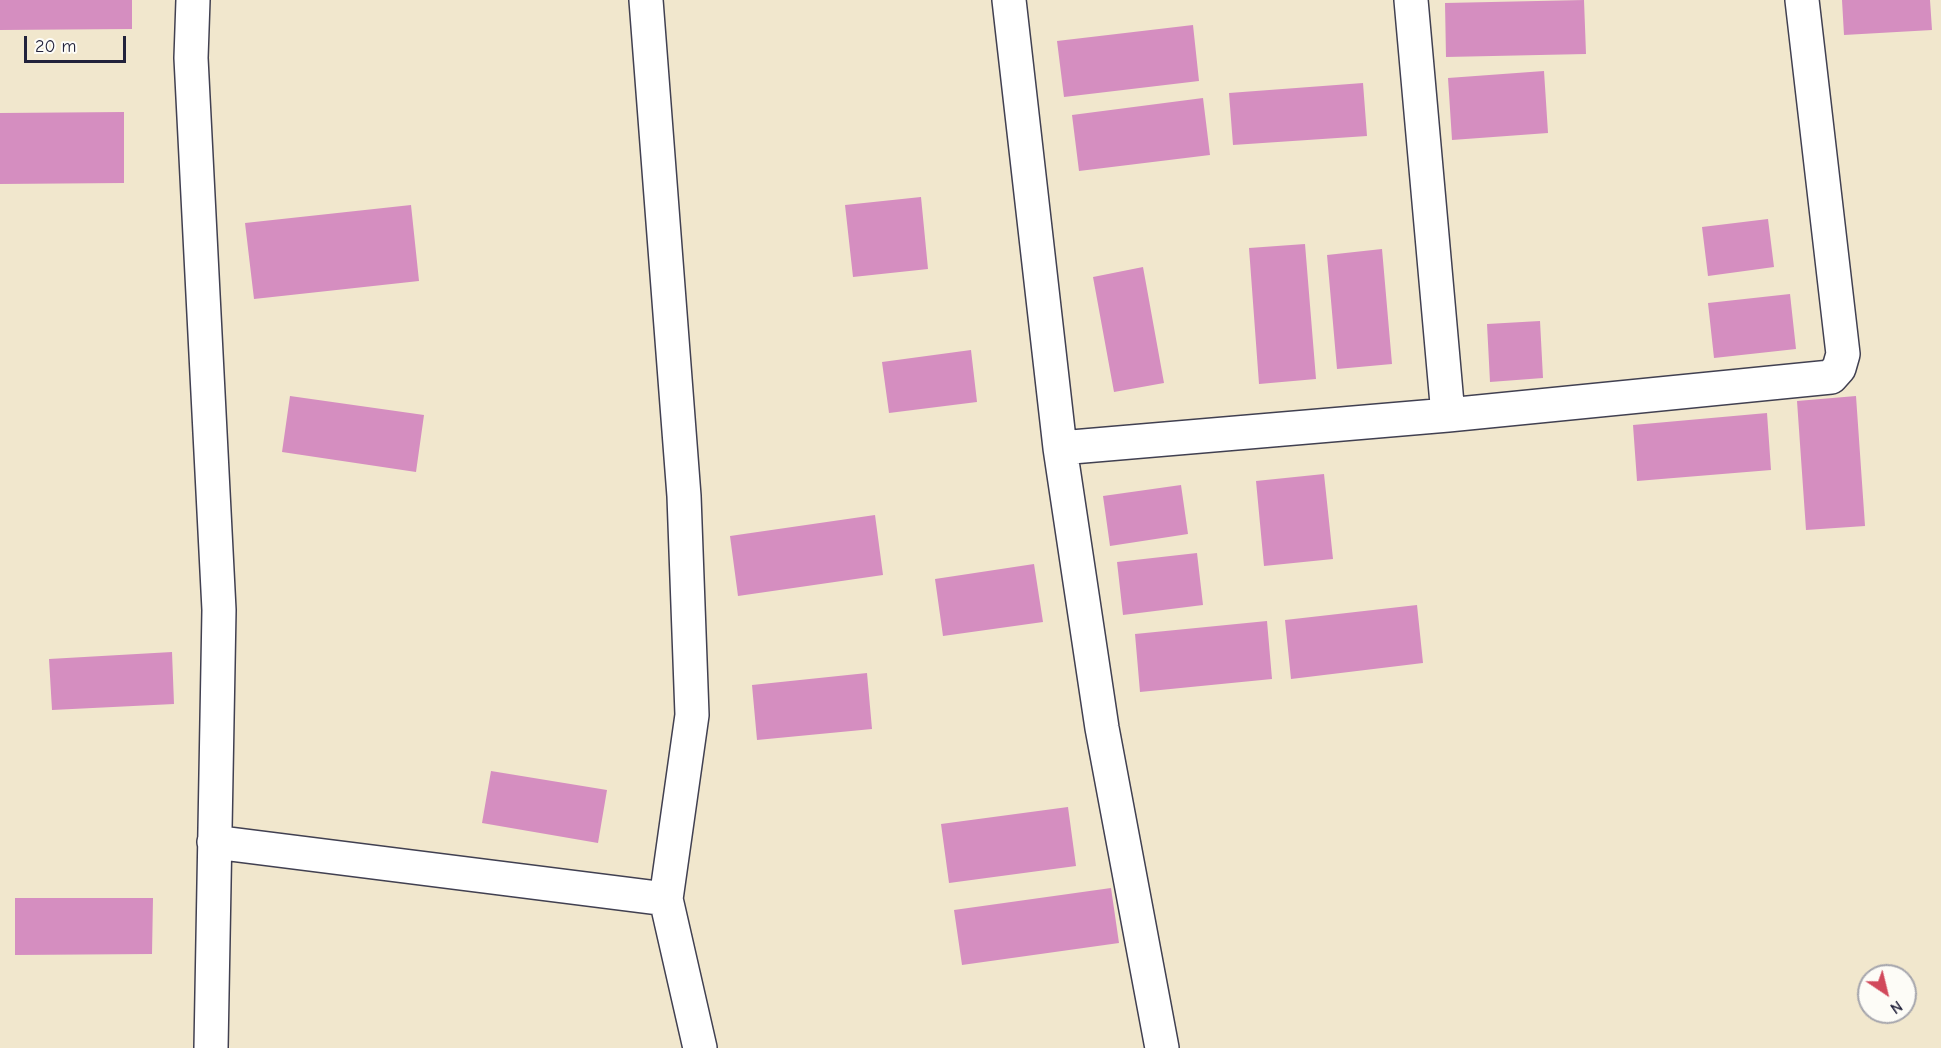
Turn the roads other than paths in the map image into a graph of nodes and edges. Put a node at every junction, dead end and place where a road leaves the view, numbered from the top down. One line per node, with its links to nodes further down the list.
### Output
1 (193, 0): 8 (street)
2 (646, 0): 9 (street)
3 (1009, 0): 7 (street)
4 (1410, 0): 6 (street)
5 (1802, 0): 6 (street)
6 (1448, 415): 7 (street)
7 (1060, 448): 12 (street)
8 (214, 842): 9 (street); 10 (street)
9 (666, 899): 11 (street)
10 (211, 1048)
11 (700, 1048)
12 (1162, 1048)

